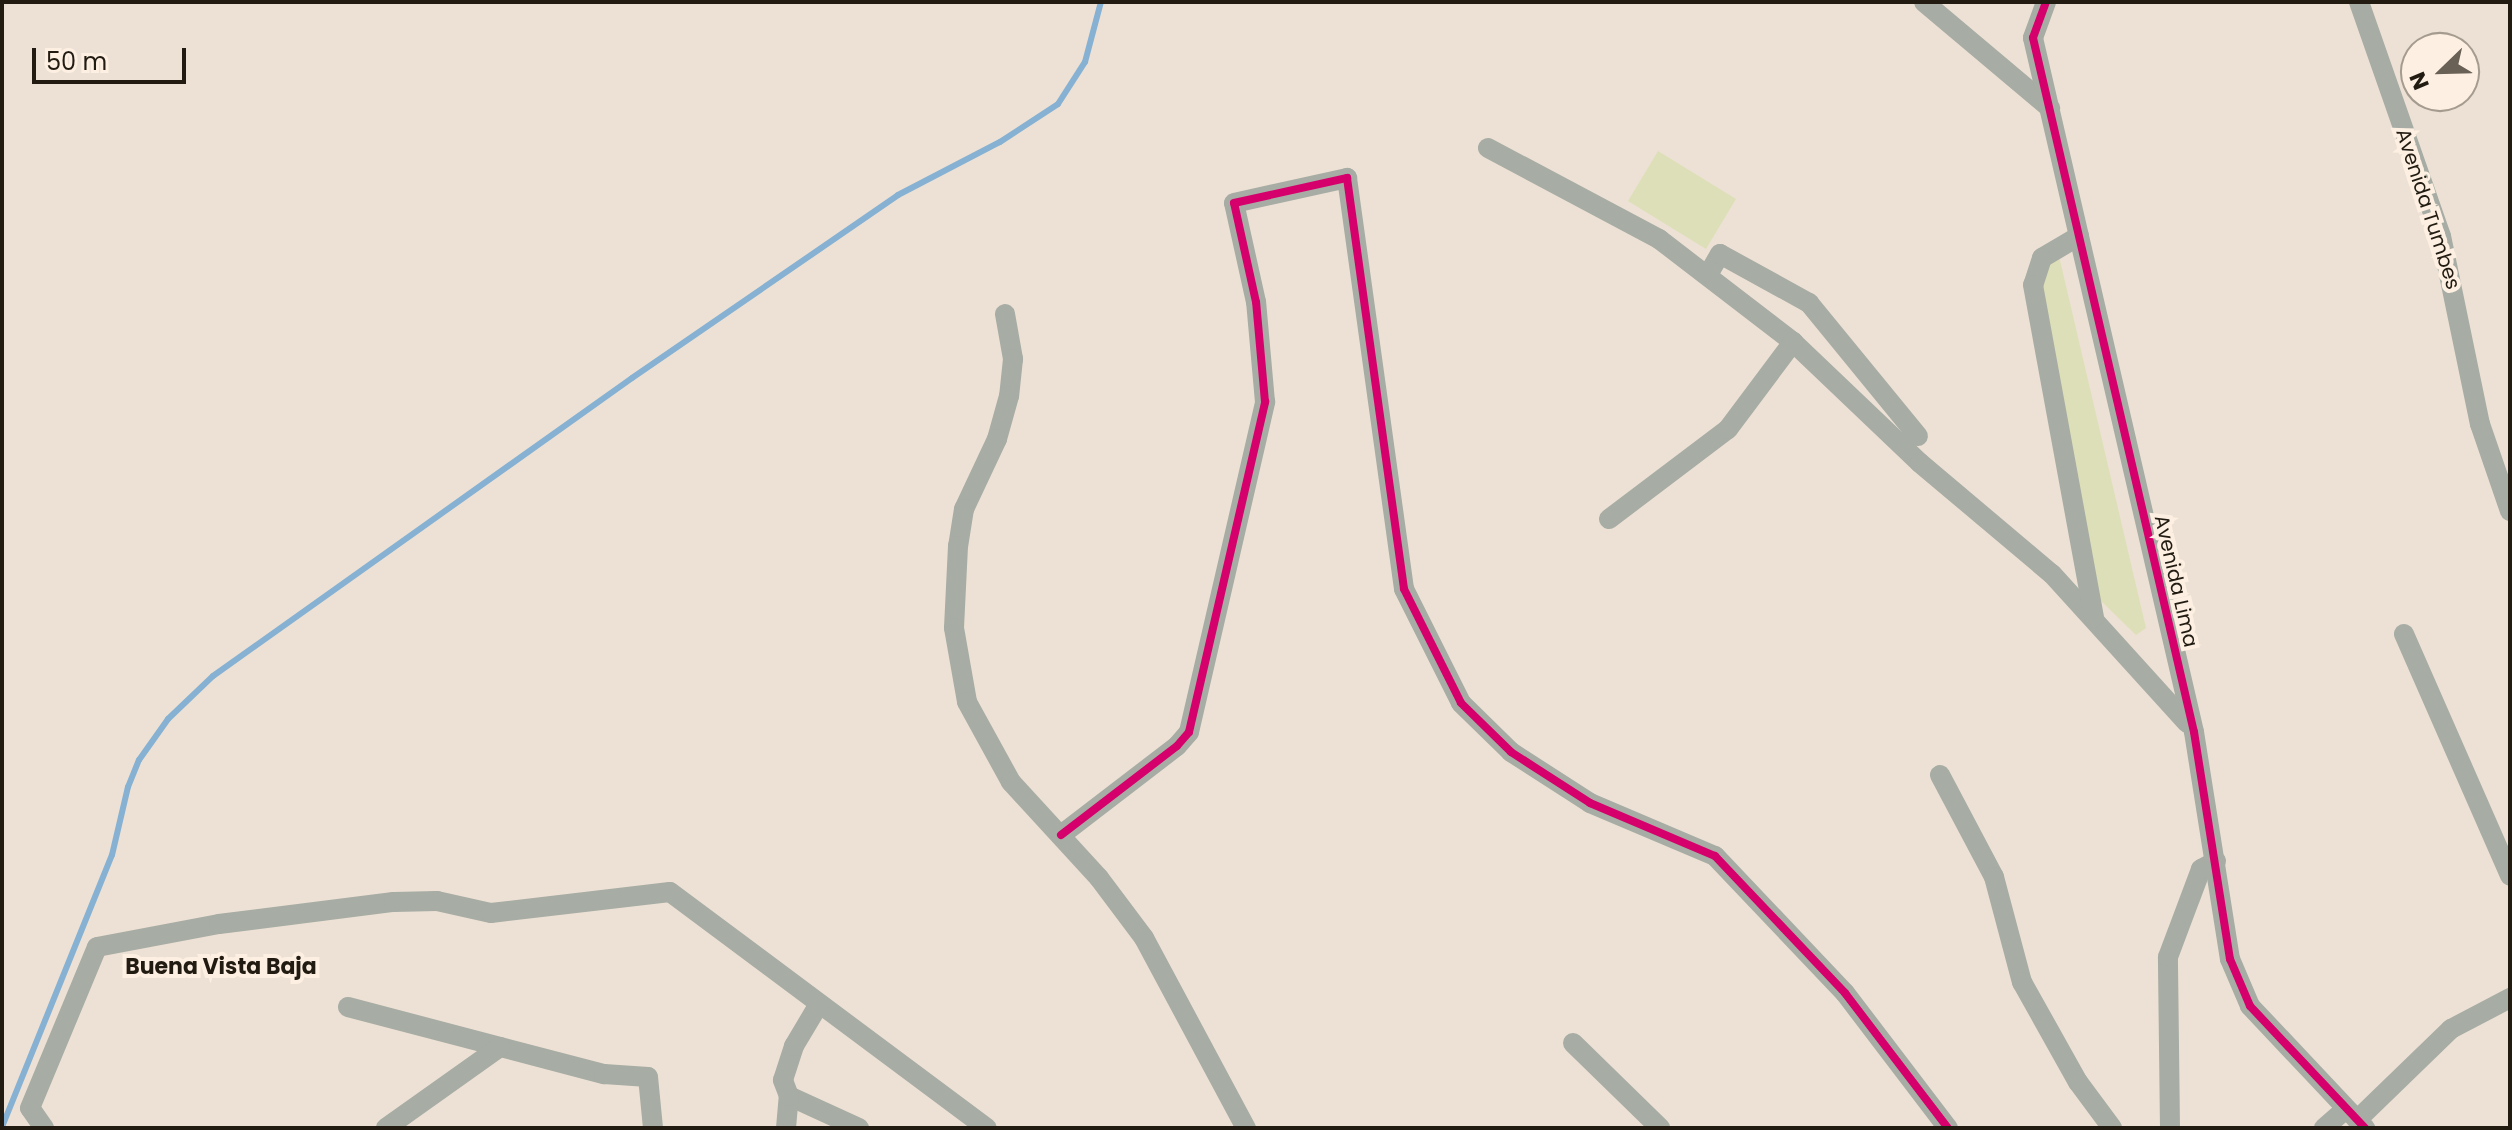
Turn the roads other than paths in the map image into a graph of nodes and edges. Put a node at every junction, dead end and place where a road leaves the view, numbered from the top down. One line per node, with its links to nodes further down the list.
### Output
1 (1924, 2): 4 (street)
2 (2046, 2): 4 (street, Avenida Lima)
3 (2359, 2): 11 (street, Avenida Tumbes)
4 (2050, 108): 6 (street, Avenida Lima)
5 (1488, 148): 7 (street)
6 (2079, 236): 13 (street); 15 (street, Avenida Lima)
7 (1709, 273): 9 (street); 10 (street)
8 (1005, 314): 17 (street)
9 (1793, 342): 12 (street); 13 (street)
10 (1918, 436)
11 (2510, 511)
12 (1609, 519)
13 (2094, 617): 15 (street)
14 (2404, 634): 19 (street)
15 (2194, 732): 18 (street, Avenida Lima)
16 (1940, 775): 36 (street)
17 (1061, 835): 33 (street); 35 (street)
18 (2216, 861): 26 (street, Avenida Lima); 37 (street)
19 (2510, 876)
20 (2510, 998): 26 (street)
21 (819, 1004): 25 (street); 27 (street); 32 (street)
22 (348, 1007): 24 (street)
23 (1573, 1043): 34 (street)
24 (500, 1047): 28 (street); 29 (street)
25 (789, 1096): 30 (street); 31 (street)
26 (2356, 1120): 38 (street)
27 (44, 1128)
28 (386, 1128)
29 (653, 1128)
30 (786, 1128)
31 (859, 1128)
32 (987, 1128)
33 (1246, 1128)
34 (1660, 1128)
35 (1948, 1128)
36 (2112, 1128)
37 (2170, 1128)
38 (2324, 1128)

